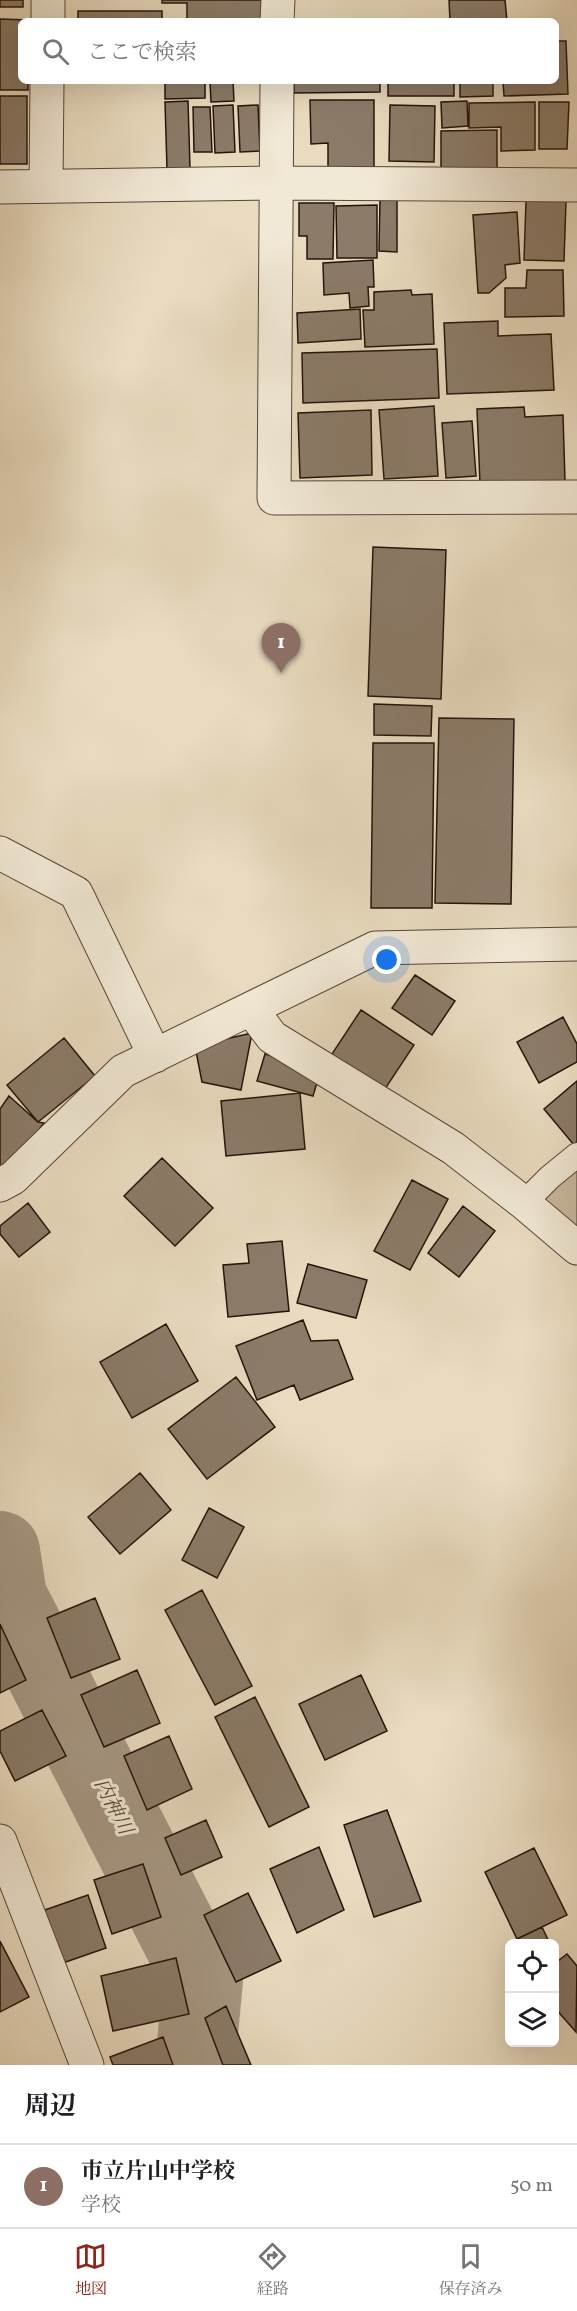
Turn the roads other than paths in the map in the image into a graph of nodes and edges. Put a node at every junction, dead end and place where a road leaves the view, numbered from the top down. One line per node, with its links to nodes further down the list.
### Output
1 (48, 0): 3 (street)
2 (278, 0): 4 (street)
3 (48, 18)
4 (278, 18)
5 (47, 84): 9 (street)
6 (277, 84): 7 (street)
7 (276, 183): 8 (street); 9 (street); 11 (street)
8 (577, 185)
9 (46, 186): 10 (street)
10 (0, 187)
11 (577, 497)
12 (0, 853): 15 (street)
13 (577, 944): 14 (street)
14 (251, 1009): 15 (street); 18 (street)
15 (155, 1056): 17 (street)
16 (577, 1155): 18 (lane)
17 (0, 1185)
18 (524, 1203): 19 (street)
19 (577, 1248)
20 (0, 1841): 21 (street)
21 (87, 2065)

